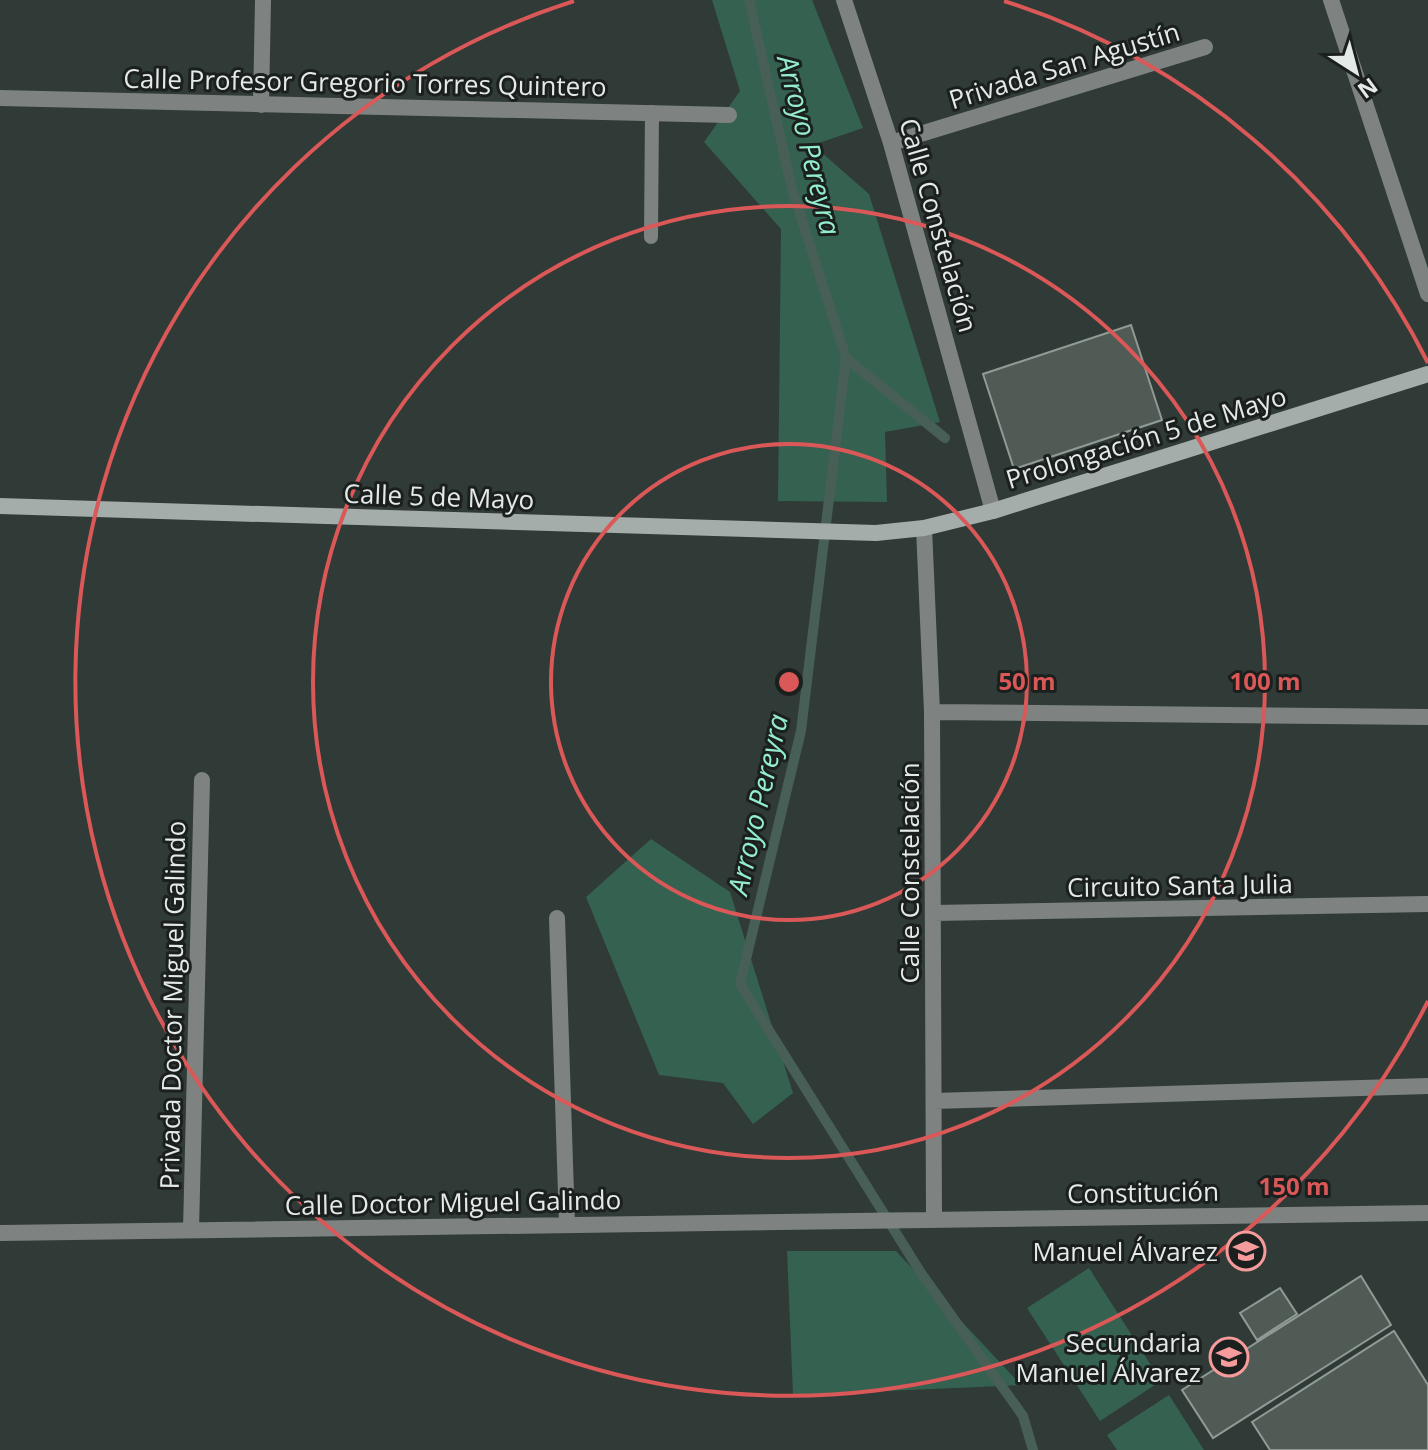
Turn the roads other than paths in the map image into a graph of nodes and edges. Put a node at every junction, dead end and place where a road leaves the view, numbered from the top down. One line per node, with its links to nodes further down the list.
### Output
1 (263, 0): 6 (street)
2 (844, 0): 9 (street, Calle Constelación)
3 (1331, 0): 11 (street)
4 (1205, 47): 9 (street, Privada San Agustín)
5 (0, 98): 6 (street, Calle Profesor Gregorio Torres Quintero)
6 (261, 105): 7 (street, Calle Profesor Gregorio Torres Quintero)
7 (652, 112): 8 (street, Calle Profesor Gregorio Torres Quintero); 10 (lane)
8 (729, 115)
9 (891, 143): 14 (street, Calle Constelación)
10 (651, 237)
11 (1428, 294)
12 (1428, 374): 14 (street, Prolongación 5 de Mayo)
13 (0, 506): 16 (street, Calle 5 de Mayo)
14 (993, 511): 15 (street, Prolongación 5 de Mayo)
15 (924, 528): 16 (street, Prolongación 5 de Mayo); 17 (street, Calle Constelación)
16 (876, 533)
17 (932, 712): 18 (street); 21 (street, Calle Constelación)
18 (1428, 717)
19 (202, 780): 29 (street, Privada Doctor Miguel Galindo)
20 (1428, 904): 21 (street, Circuito Santa Julia)
21 (933, 913): 24 (street, Calle Constelación)
22 (557, 918): 28 (street)
23 (1428, 1086): 24 (street)
24 (934, 1101): 27 (street, Calle Constelación)
25 (1428, 1213): 27 (street, Constitución)
26 (906, 1218): 27 (street, Constitución); 28 (street, Calle Doctor Miguel Galindo)
27 (934, 1219)
28 (567, 1224): 29 (street, Calle Doctor Miguel Galindo)
29 (191, 1230): 30 (street, Calle Doctor Miguel Galindo)
30 (0, 1233)

